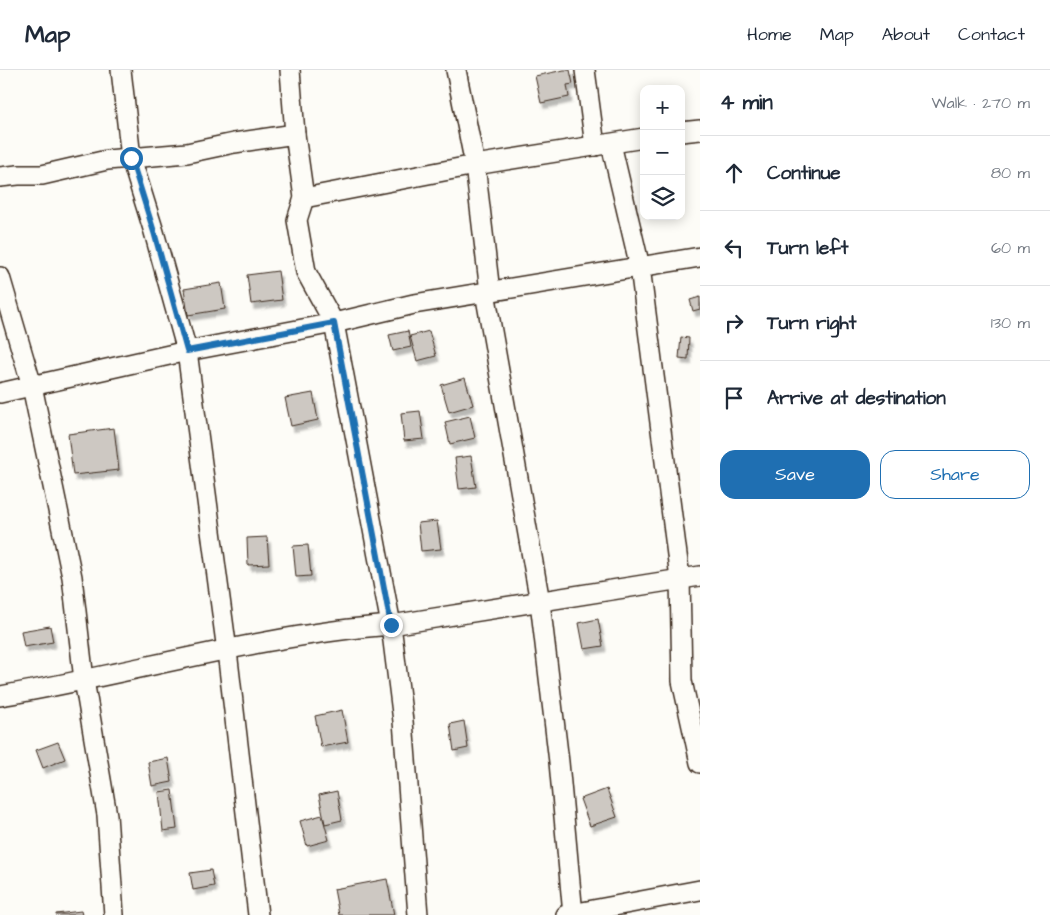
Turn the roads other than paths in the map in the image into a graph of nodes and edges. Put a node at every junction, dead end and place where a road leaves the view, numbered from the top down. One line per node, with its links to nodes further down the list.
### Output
1 (121, 70): 10 (street)
2 (290, 70): 7 (street)
3 (456, 70): 11 (street)
4 (585, 70): 9 (street)
5 (700, 130): 6 (street)
6 (685, 132)
7 (295, 134): 10 (street); 13 (street)
8 (640, 139): 9 (street)
9 (603, 145): 11 (street); 15 (street)
10 (131, 158): 12 (street); 19 (street)
11 (475, 165): 13 (street); 17 (street)
12 (0, 177)
13 (304, 198): 18 (street)
14 (700, 257): 15 (street)
15 (640, 267): 17 (street); 23 (street)
16 (0, 277): 20 (street)
17 (488, 292): 18 (street); 24 (street)
18 (334, 323): 19 (street); 25 (street)
19 (187, 351): 20 (street); 26 (street)
20 (32, 386): 21 (street); 27 (street)
21 (0, 393)
22 (700, 576): 23 (street)
23 (680, 578): 24 (street); 29 (street)
24 (540, 602): 25 (street); 31 (street)
25 (391, 625): 26 (street); 34 (street)
26 (227, 650): 27 (street); 33 (street)
27 (84, 680): 28 (street); 32 (street)
28 (0, 696)
29 (700, 763)
30 (700, 890): 31 (street)
31 (570, 914)
32 (114, 915)
33 (258, 915)
34 (418, 915)

